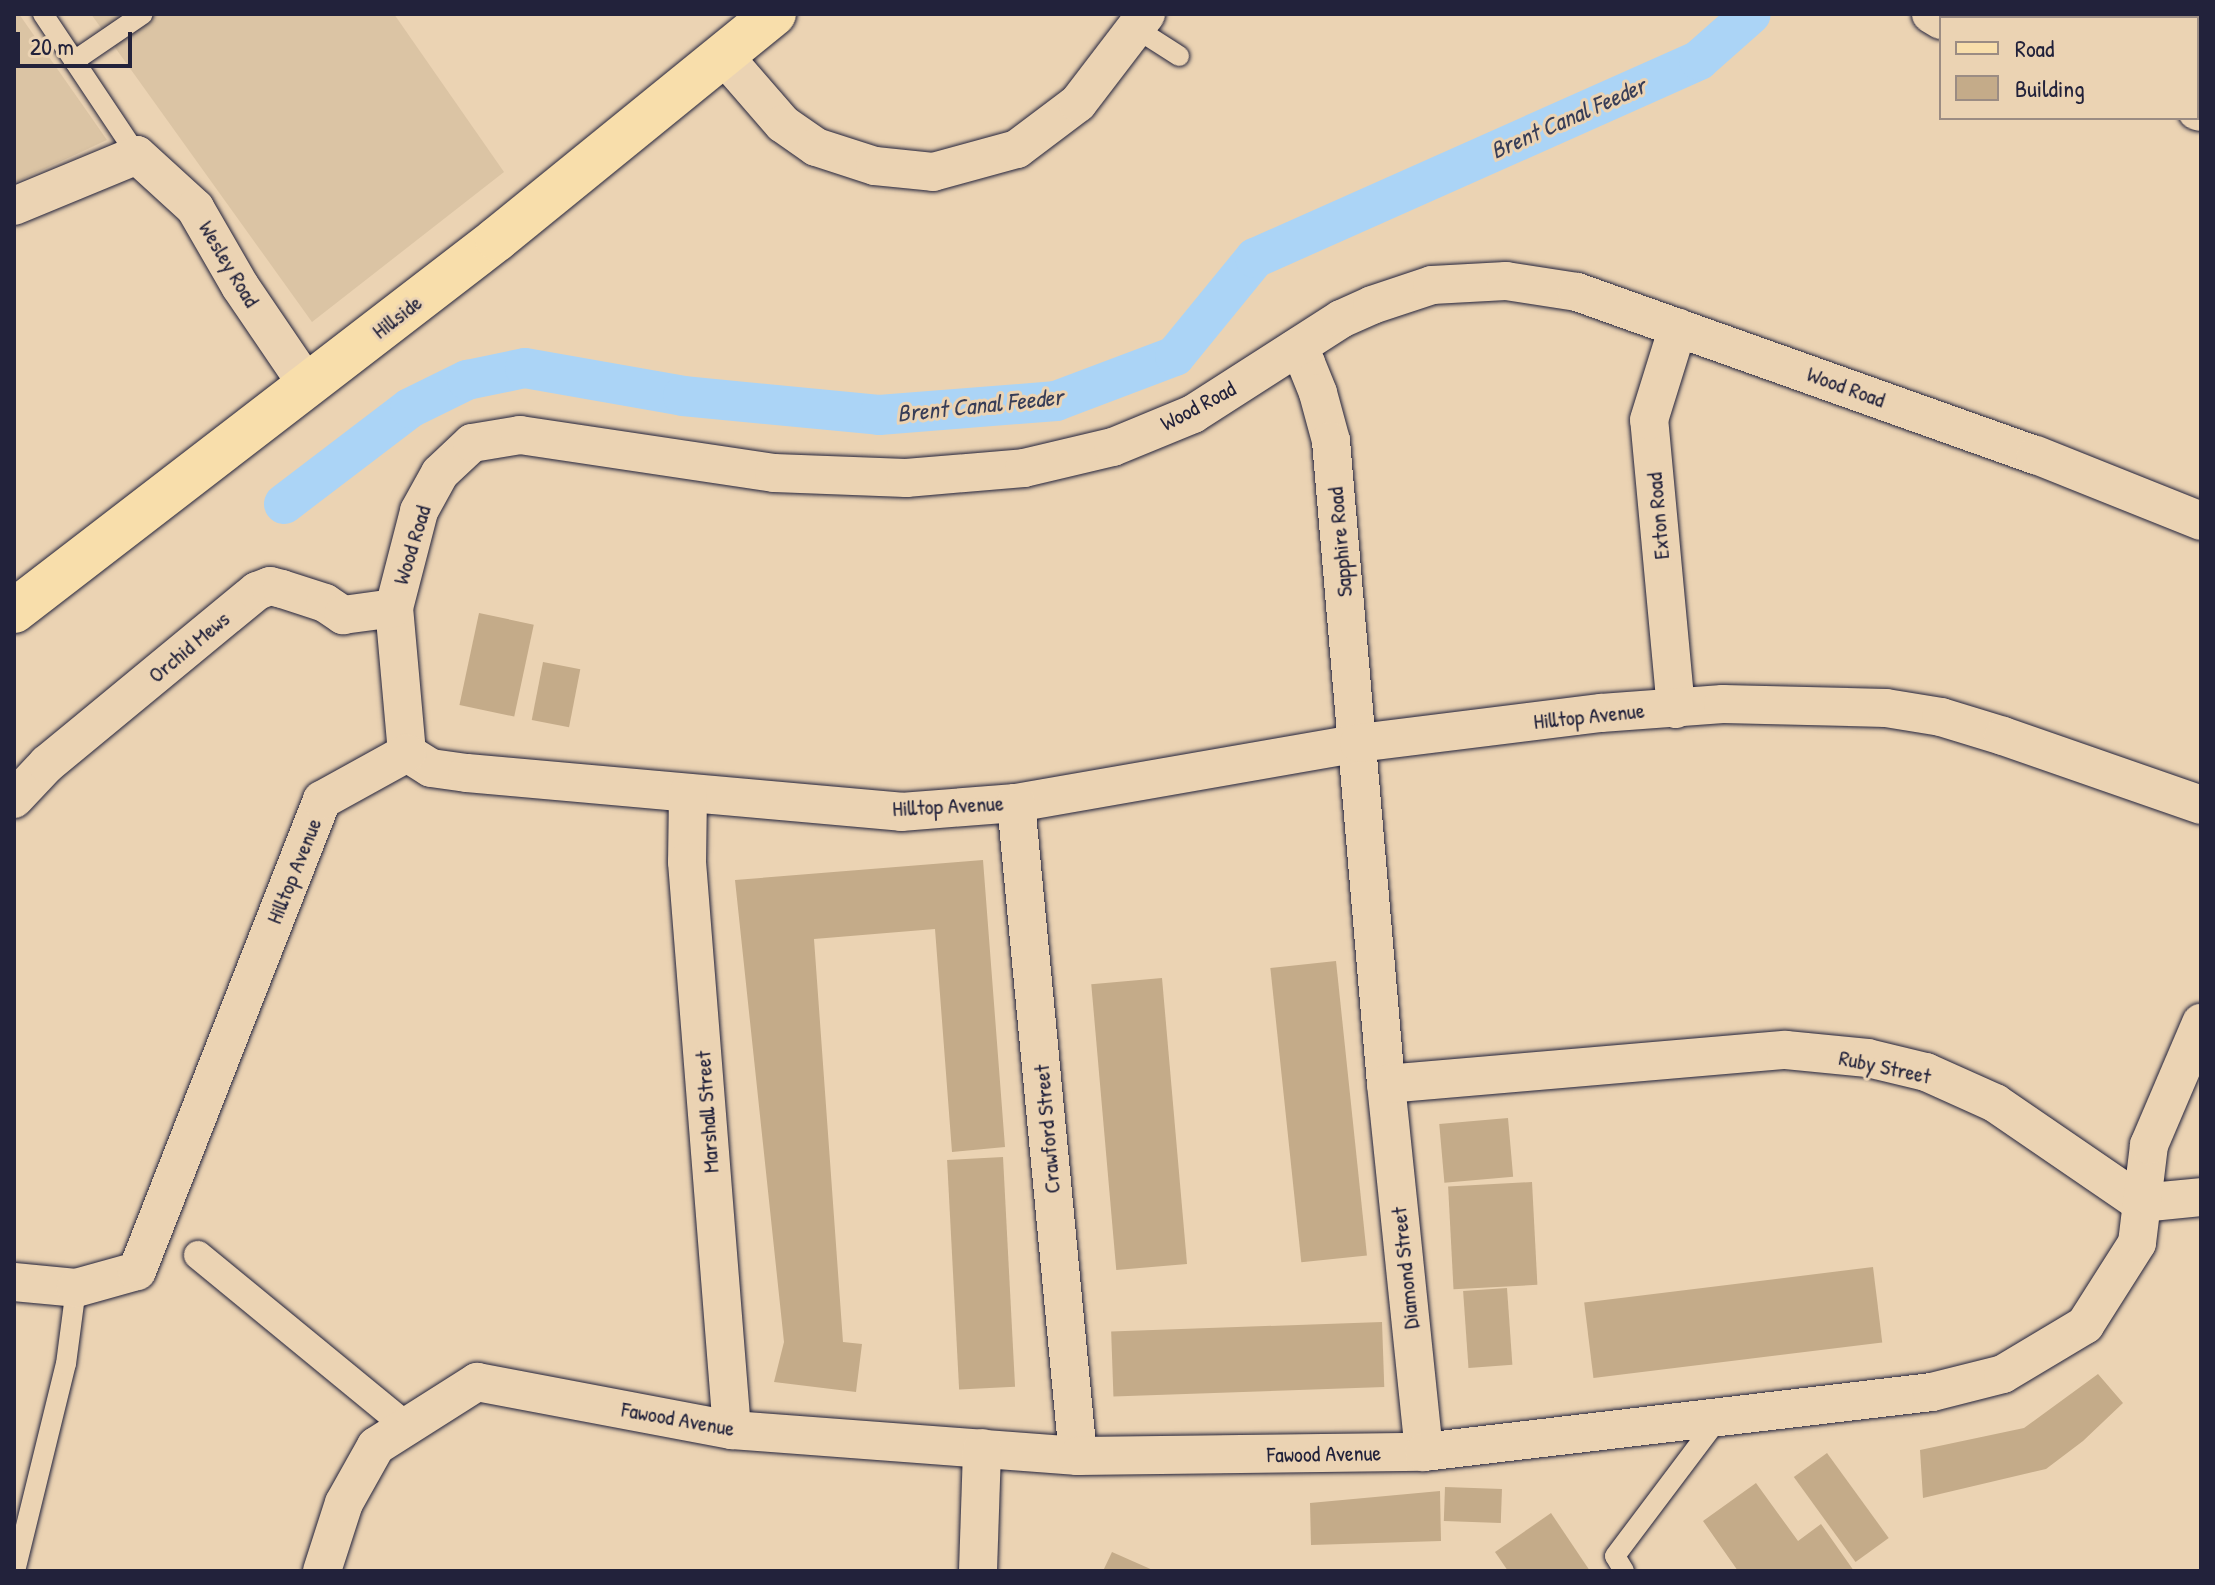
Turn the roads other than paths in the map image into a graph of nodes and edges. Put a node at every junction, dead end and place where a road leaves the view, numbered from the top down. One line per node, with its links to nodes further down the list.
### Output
1 (43, 14): 7 (lane)
2 (143, 14): 7 (lane)
3 (774, 14): 5 (main road, Hillside)
4 (1141, 21): 5 (street); 6 (lane)
5 (723, 55): 12 (main road, Hillside)
6 (1179, 56)
7 (74, 61): 8 (lane)
8 (137, 155): 9 (street); 12 (street, Wesley Road)
9 (14, 206)
10 (1678, 327): 11 (street, Wood Road); 13 (street, Wood Road); 16 (street, Exton Road)
11 (1295, 349): 14 (street, Wood Road); 17 (street, Sapphire Road)
12 (308, 386): 15 (main road, Hillside)
13 (2201, 521)
14 (394, 608): 18 (street, Wood Road); 20 (street, Orchid Mews)
15 (14, 611)
16 (1676, 709): 17 (street, Hilltop Avenue); 22 (street, Hilltop Avenue)
17 (1359, 743): 21 (street, Hilltop Avenue); 24 (street, Diamond Street)
18 (407, 753): 19 (street, Hilltop Avenue); 29 (street, Hilltop Avenue)
19 (688, 793): 21 (street, Hilltop Avenue); 32 (street, Marshall Street)
20 (14, 799)
21 (1016, 803): 35 (street, Crawford Street)
22 (2201, 805)
23 (2201, 1023): 26 (street, Fawood Avenue)
24 (1386, 1084): 26 (street, Ruby Street); 34 (street, Diamond Street)
25 (2201, 1197): 26 (street)
26 (2141, 1203): 30 (street, Fawood Avenue)
27 (198, 1255): 31 (street)
28 (14, 1282): 29 (street, Hilltop Avenue)
29 (76, 1288): 36 (lane)
30 (1719, 1418): 34 (street, Fawood Avenue); 39 (lane)
31 (406, 1426): 32 (street, Fawood Avenue); 37 (street, Fawood Avenue)
32 (732, 1430): 33 (street, Fawood Avenue)
33 (982, 1448): 35 (street, Fawood Avenue); 38 (street)
34 (1424, 1452): 35 (street, Fawood Avenue)
35 (1078, 1456)
36 (15, 1571)
37 (322, 1571)
38 (978, 1571)
39 (1624, 1571)

